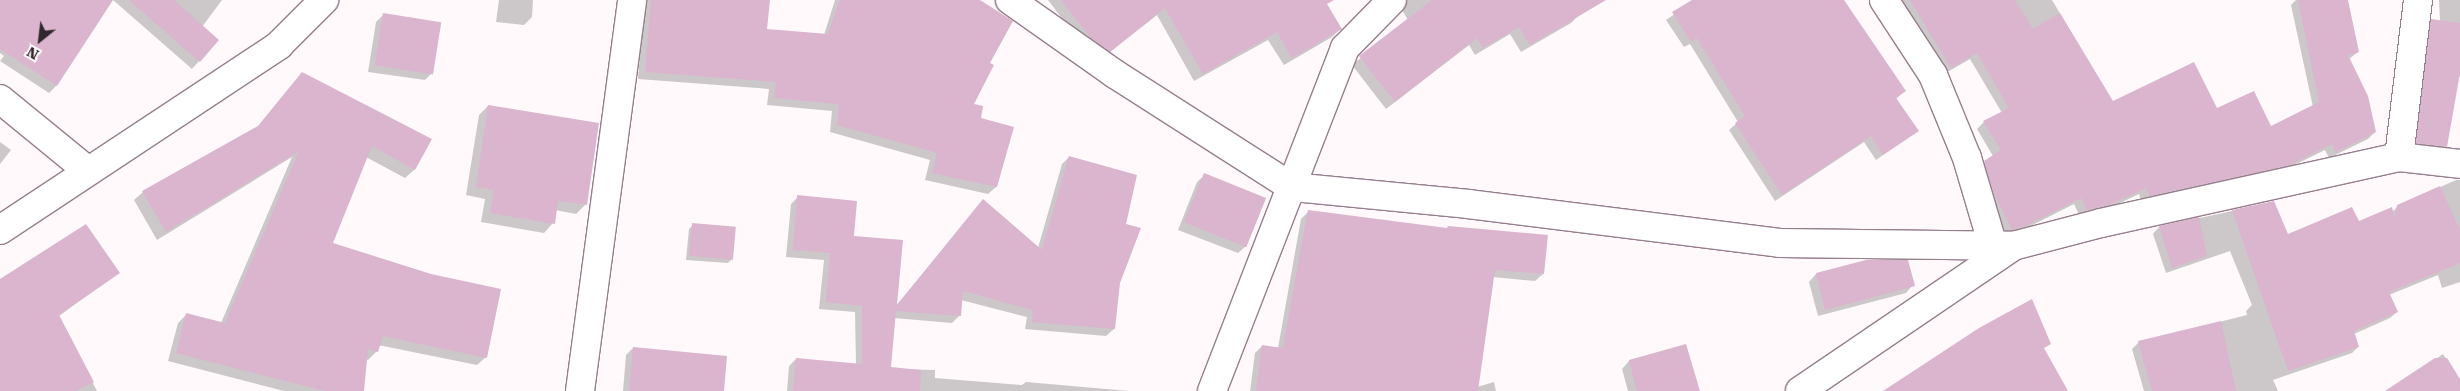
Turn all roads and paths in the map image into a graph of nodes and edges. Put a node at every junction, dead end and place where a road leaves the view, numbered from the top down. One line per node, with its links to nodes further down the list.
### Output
1 (324, 0): 10 (street)
2 (632, 0): 15 (street)
3 (1010, 0): 11 (street)
4 (1392, 0): 11 (street)
5 (1884, 0): 13 (street)
6 (2418, 0): 8 (street)
7 (0, 100): 10 (street)
8 (2399, 158): 9 (street); 13 (street)
9 (2460, 164)
10 (88, 171): 12 (street)
11 (1292, 187): 13 (street); 16 (street)
12 (0, 230)
13 (2003, 246): 14 (street)
14 (1828, 382): 17 (street)
15 (580, 391)
16 (1212, 391)
17 (1800, 391)

